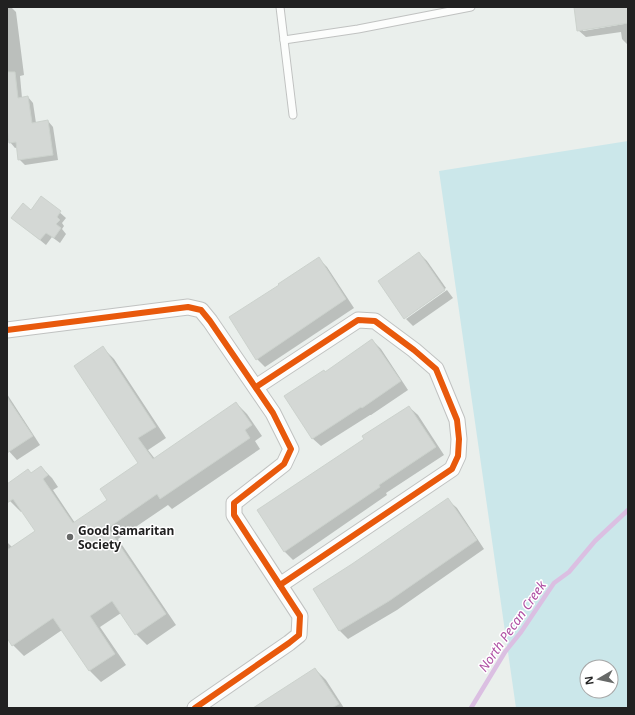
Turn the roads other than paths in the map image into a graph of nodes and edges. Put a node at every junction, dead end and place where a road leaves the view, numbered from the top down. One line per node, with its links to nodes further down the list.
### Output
1 (280, 7): 3 (lane)
2 (471, 7): 3 (lane)
3 (284, 40): 4 (lane)
4 (293, 115)
5 (7, 330): 6 (street)
6 (256, 387): 7 (street); 7 (street)
7 (280, 585): 8 (street)
8 (194, 708)

